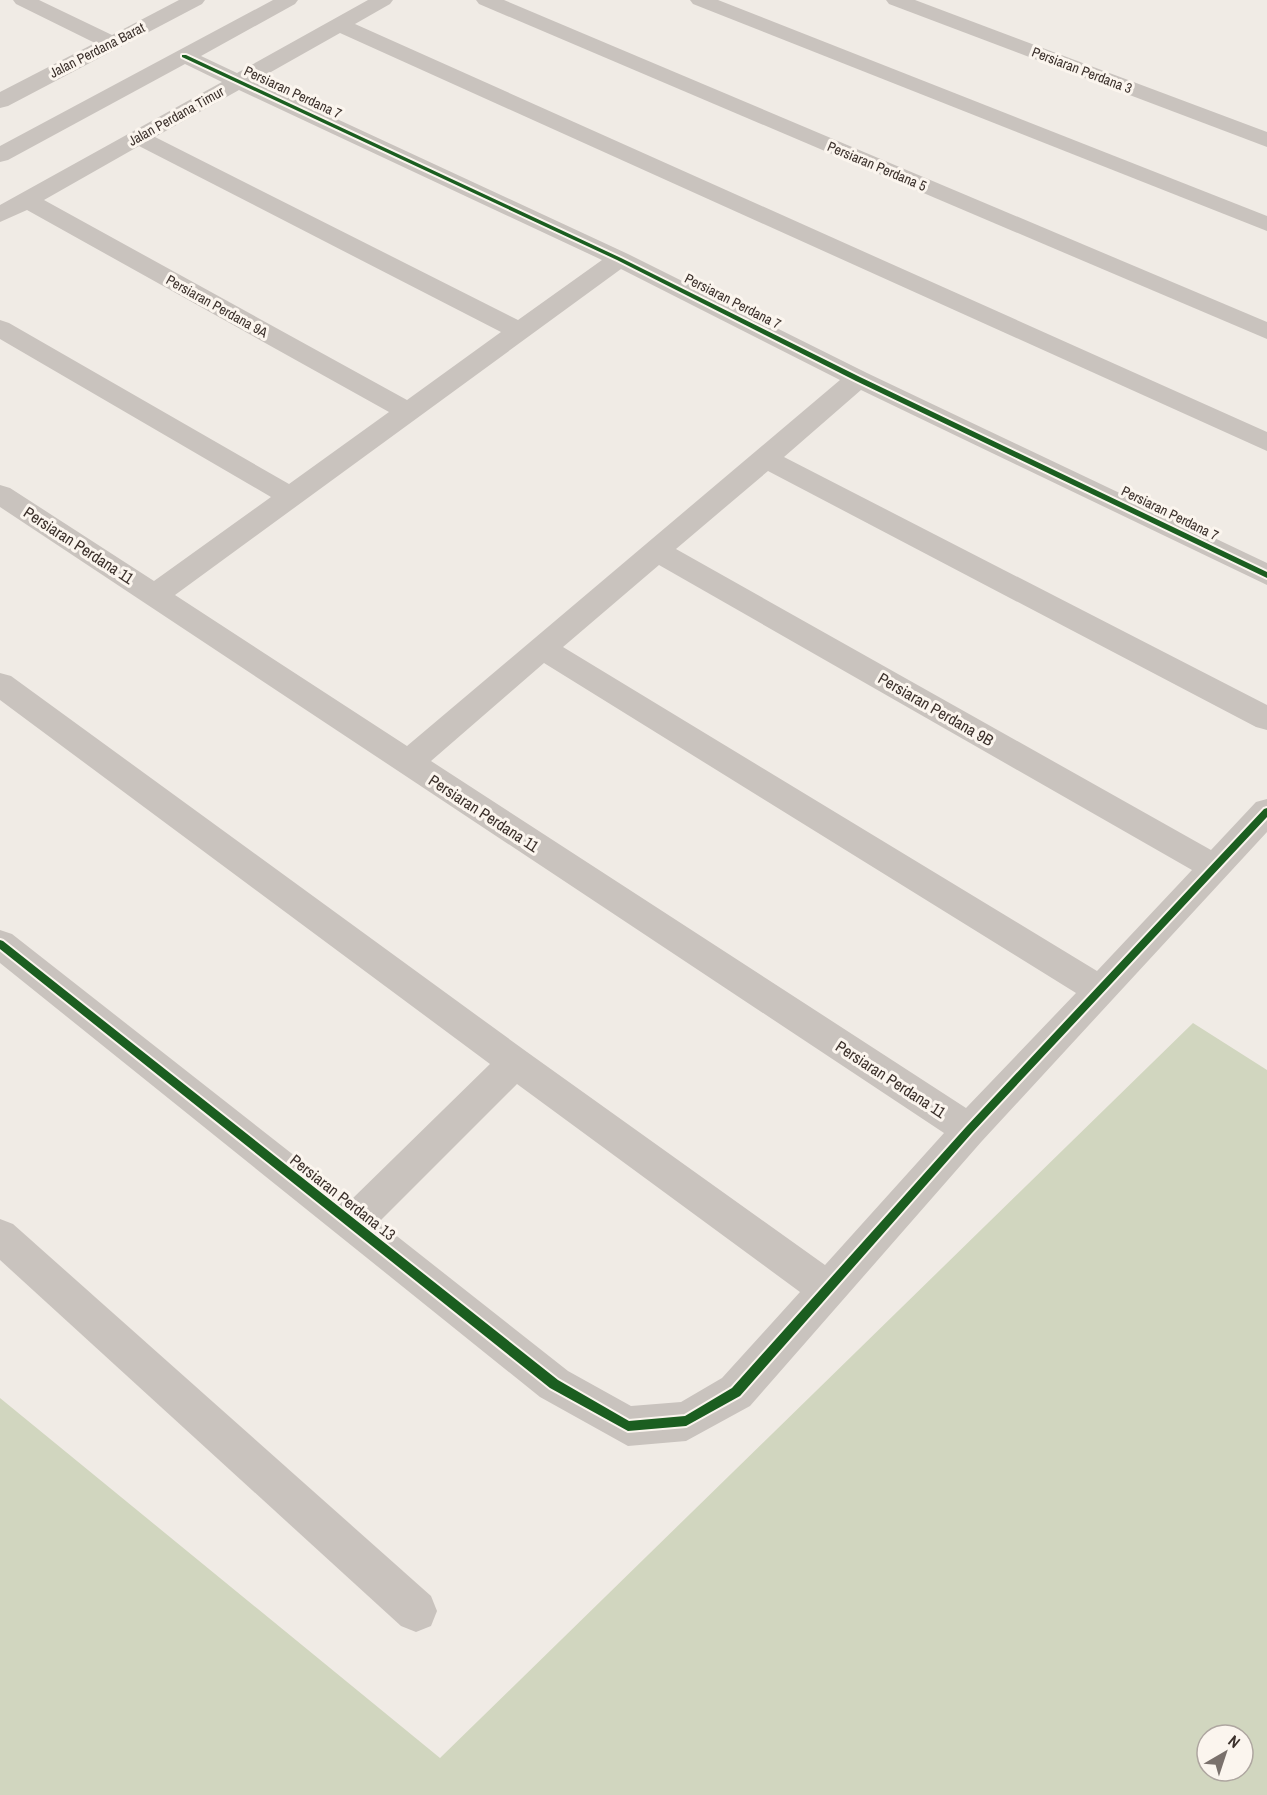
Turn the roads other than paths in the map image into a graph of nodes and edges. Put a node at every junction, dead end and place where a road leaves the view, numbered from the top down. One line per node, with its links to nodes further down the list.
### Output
1 (22, 0): 11 (street)
2 (195, 0): 11 (street, Jalan Perdana Barat)
3 (288, 0): 12 (street)
4 (383, 0): 10 (street, Jalan Perdana Timur)
5 (486, 0): 24 (street, Persiaran Perdana 5)
6 (700, 0): 20 (street)
7 (897, 0): 9 (street, Persiaran Perdana 3)
8 (956, 0): 9 (street)
9 (936, 15): 16 (street, Persiaran Perdana 3)
10 (339, 25): 13 (street, Jalan Perdana Timur); 27 (street)
11 (112, 43): 14 (street, Jalan Perdana Barat)
12 (184, 56): 13 (street, Persiaran Perdana 7); 17 (street)
13 (238, 81): 15 (street, Jalan Perdana Timur); 21 (street, Persiaran Perdana 7)
14 (0, 101)
15 (138, 137): 18 (street, Jalan Perdana Timur); 23 (street)
16 (1267, 140)
17 (0, 155)
18 (27, 200): 19 (street, Jalan Perdana Timur); 26 (street, Persiaran Perdana 9A)
19 (0, 215)
20 (1267, 224)
21 (620, 259): 23 (street); 25 (street, Persiaran Perdana 7)
22 (0, 328): 30 (street)
23 (519, 331): 26 (street)
24 (1267, 332)
25 (858, 379): 28 (street); 32 (street, Persiaran Perdana 7)
26 (408, 411): 30 (street)
27 (1267, 442)
28 (765, 458): 31 (street); 36 (street)
29 (0, 494): 33 (street, Persiaran Perdana 11)
30 (291, 497): 33 (street)
31 (657, 551): 34 (street); 39 (street, Persiaran Perdana 9B)
32 (1267, 575)
33 (156, 594): 37 (street, Persiaran Perdana 11)
34 (542, 648): 37 (street); 41 (street)
35 (0, 684): 42 (street)
36 (1267, 719)
37 (408, 763): 43 (street, Persiaran Perdana 11)
38 (1267, 811): 39 (street)
39 (1214, 867): 41 (street)
40 (0, 944): 44 (street, Persiaran Perdana 13)
41 (1100, 990): 43 (street)
42 (515, 1063): 44 (street); 46 (street)
43 (969, 1130): 46 (street)
44 (352, 1224): 46 (street, Persiaran Perdana 13)
45 (0, 1236): 47 (street)
46 (829, 1290)
47 (416, 1611)

